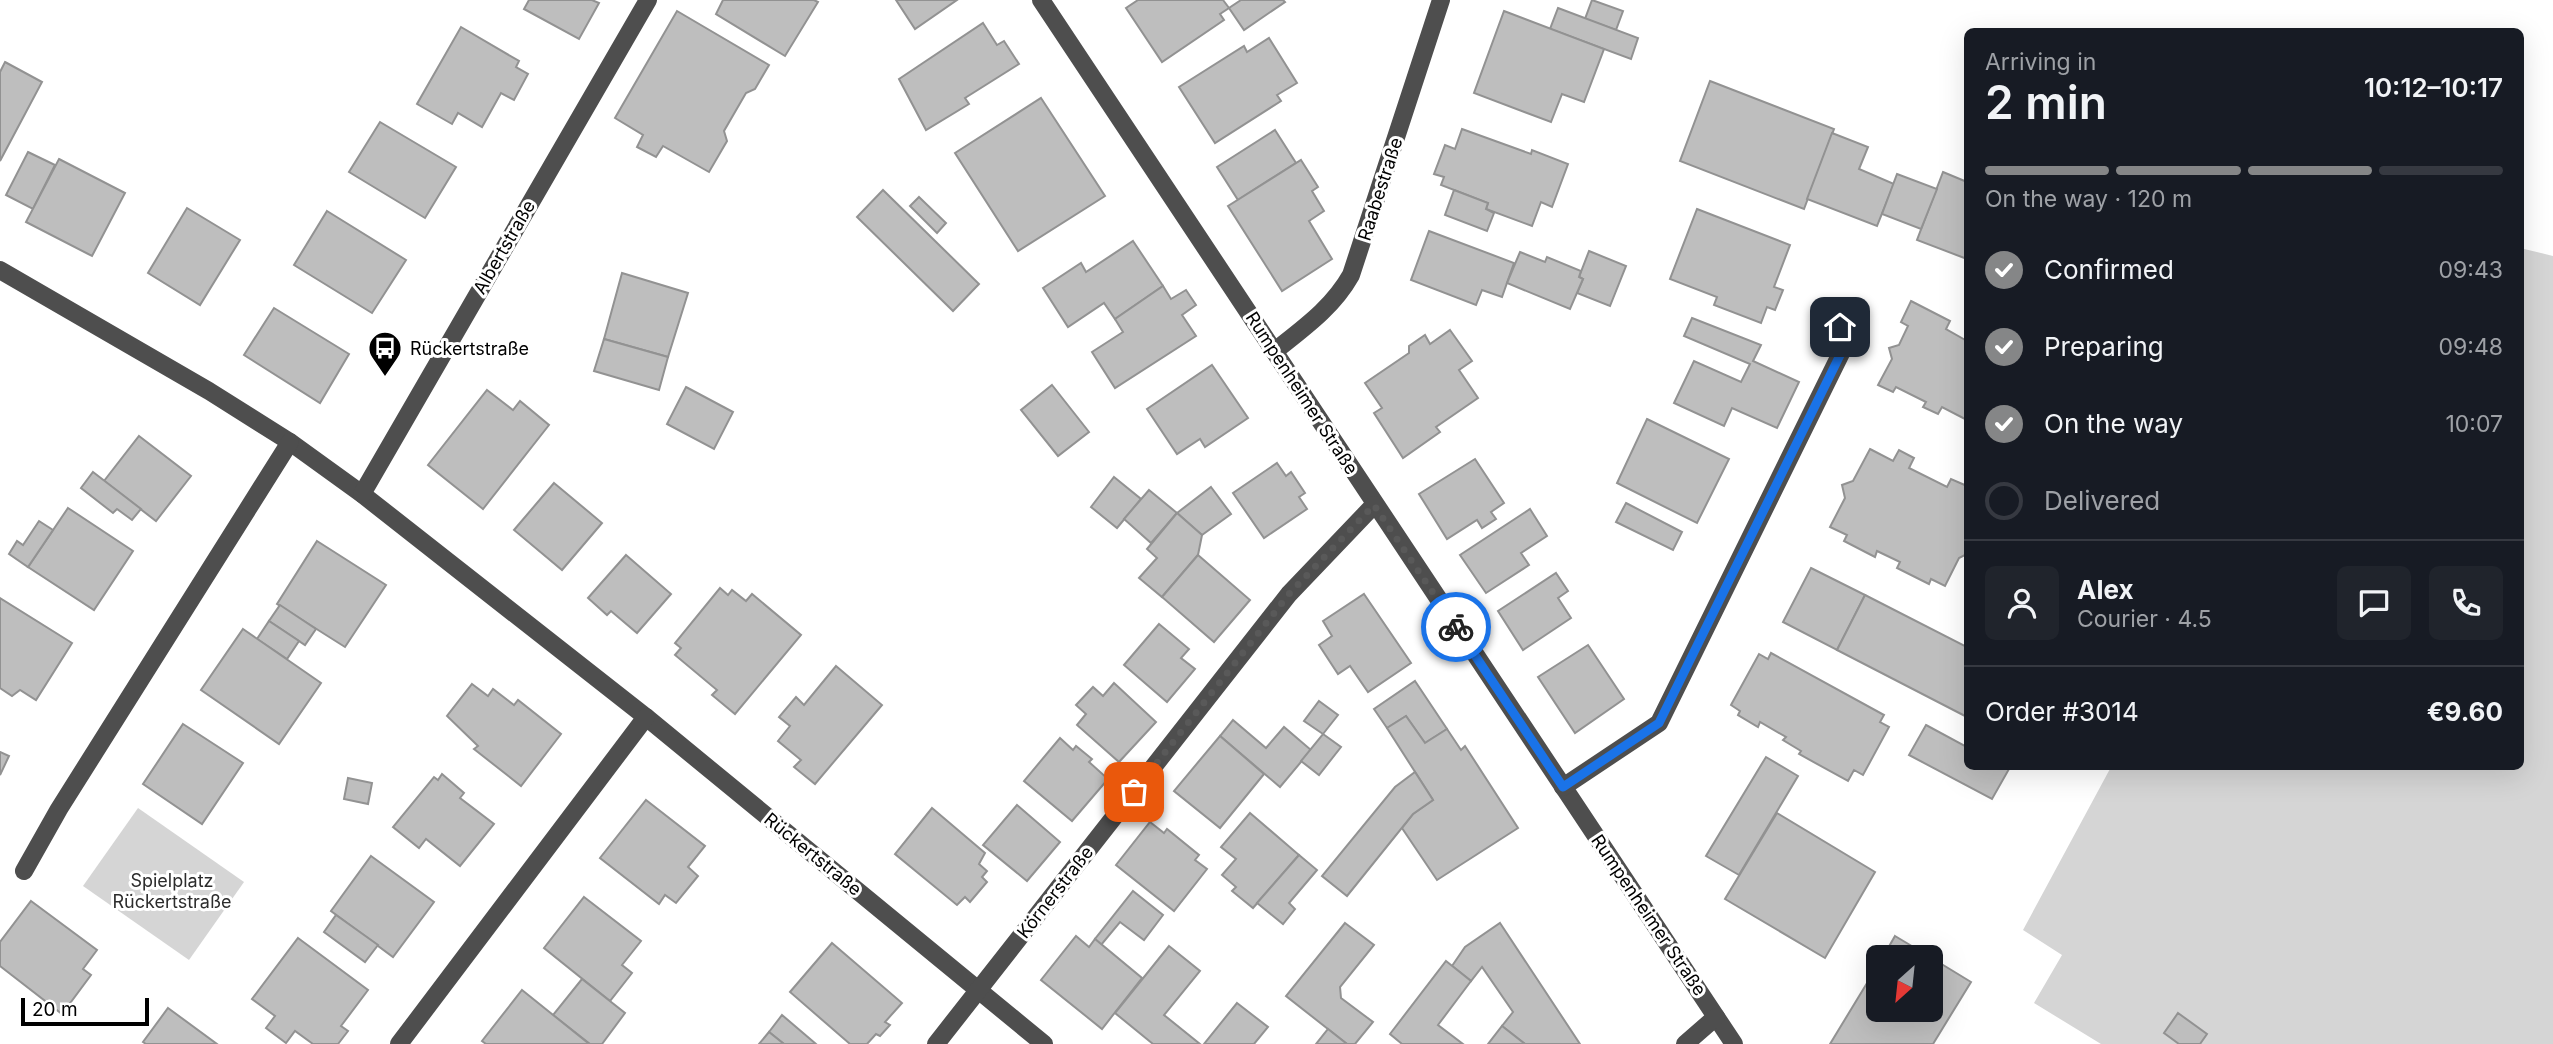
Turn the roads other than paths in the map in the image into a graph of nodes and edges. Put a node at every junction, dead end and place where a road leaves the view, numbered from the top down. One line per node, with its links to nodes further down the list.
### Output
1 (648, 0): 8 (street, Albertstraße)
2 (1041, 0): 6 (street, Rumpenheimer Straße)
3 (1441, 0): 6 (street, Raabestraße)
4 (0, 270): 7 (street, Rückertstraße)
5 (1835, 311): 11 (street)
6 (1276, 350): 9 (street, Rumpenheimer Straße)
7 (290, 442): 8 (street, Rückertstraße); 12 (street)
8 (362, 494): 10 (street, Rückertstraße)
9 (1374, 505): 11 (street, Rumpenheimer Straße); 13 (street, Körnerstraße)
10 (646, 718): 13 (street, Rückertstraße); 15 (street)
11 (1563, 787): 14 (street, Rumpenheimer Straße)
12 (24, 871)
13 (979, 990): 16 (street, Körnerstraße); 17 (street)
14 (1716, 1017): 18 (street); 19 (street, Rumpenheimer Straße)
15 (399, 1044)
16 (936, 1044)
17 (1044, 1044)
18 (1685, 1044)
19 (1734, 1044)

